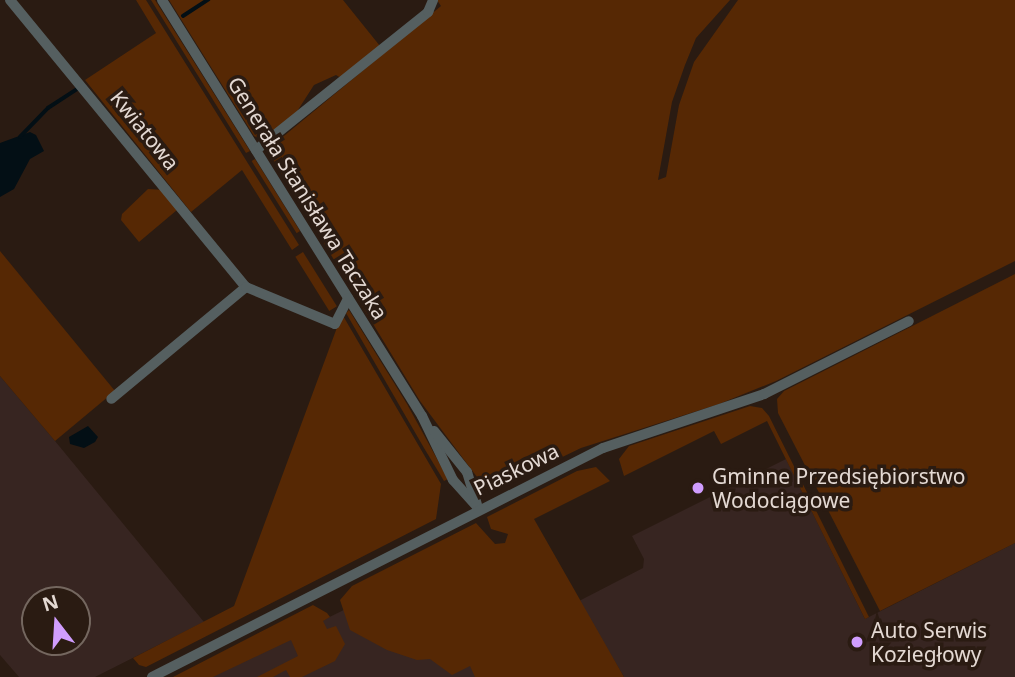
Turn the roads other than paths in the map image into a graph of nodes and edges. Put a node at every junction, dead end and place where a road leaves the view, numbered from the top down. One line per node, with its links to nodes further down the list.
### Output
1 (8, 0): 4 (street); 6 (street, Kwiatowa)
2 (162, 0): 5 (street, Generała Stanisława Taczaka)
3 (433, 0): 5 (street)
4 (0, 4)
5 (256, 150): 7 (street, Generała Stanisława Taczaka)
6 (246, 287): 7 (street, Kwiatowa); 9 (street)
7 (348, 298): 10 (street, Generała Stanisława Taczaka)
8 (909, 321): 10 (street, Piaskowa)
9 (111, 399)
10 (479, 509): 11 (street, Piaskowa)
11 (152, 677)

